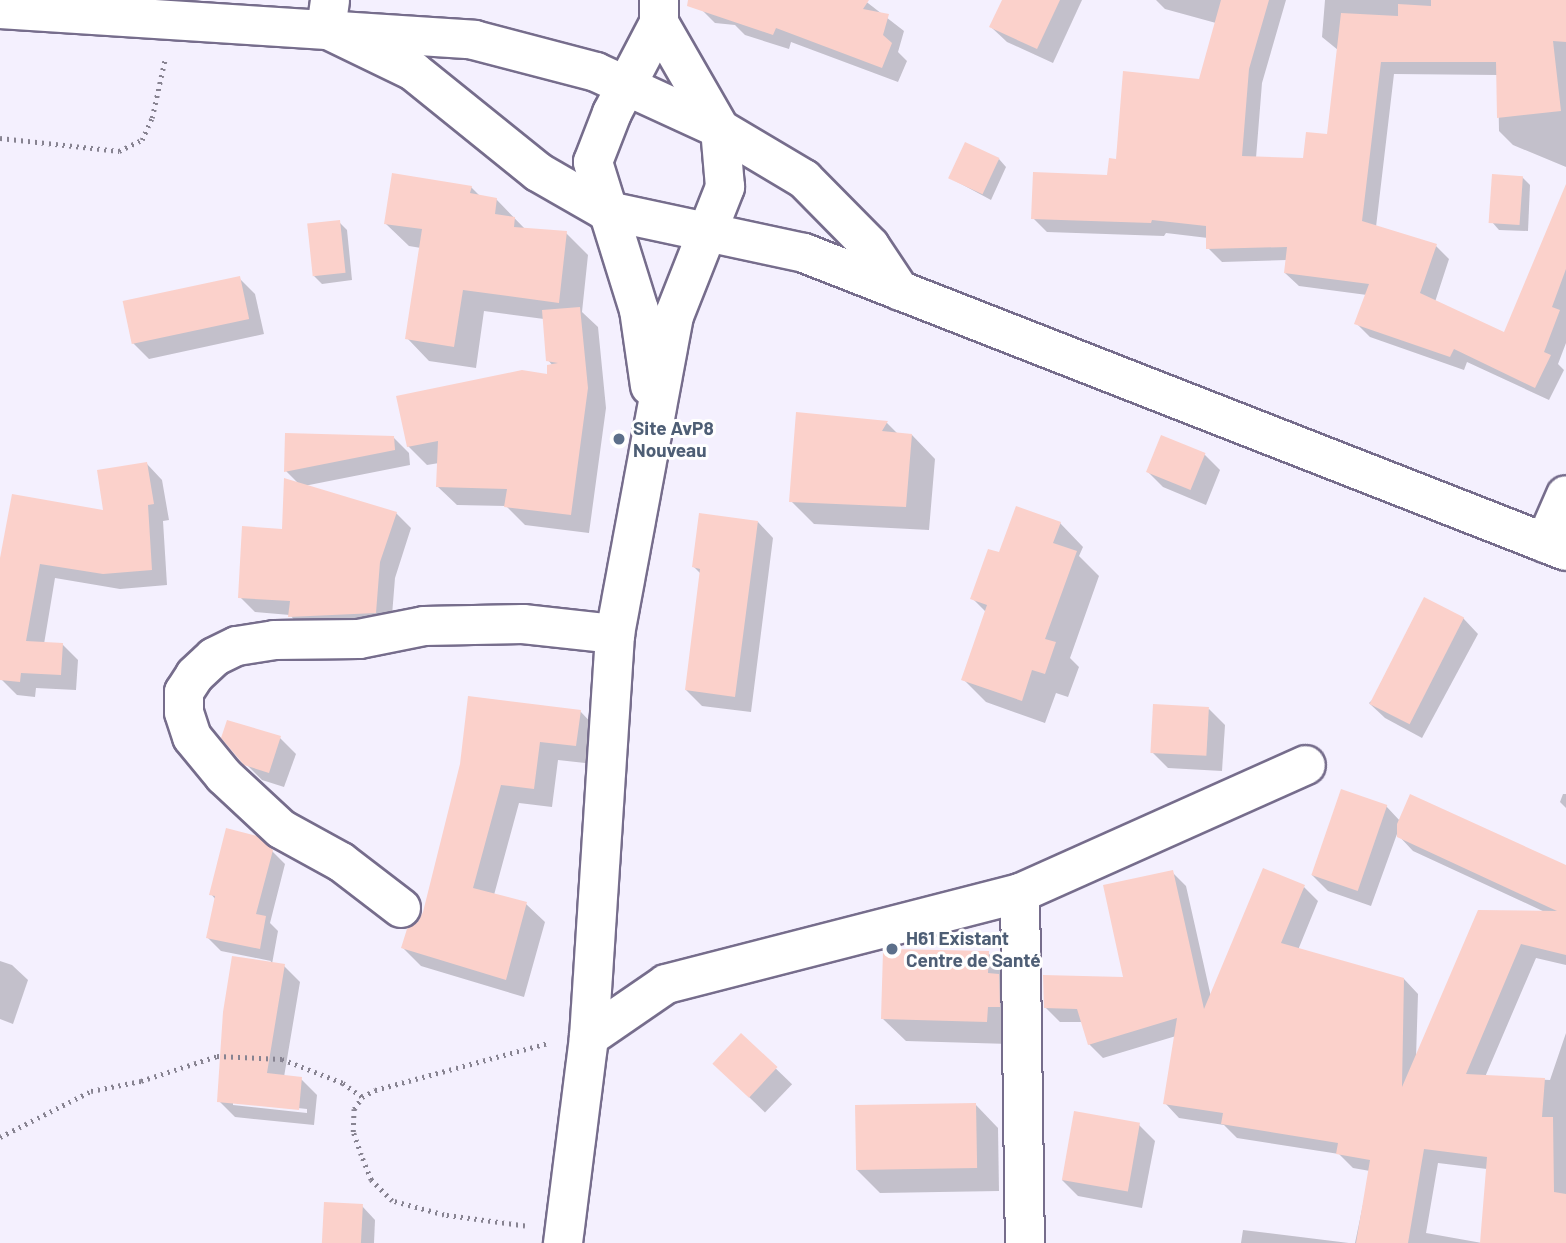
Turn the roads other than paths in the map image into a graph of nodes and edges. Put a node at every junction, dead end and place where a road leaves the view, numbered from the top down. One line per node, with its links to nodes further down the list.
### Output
1 (0, 9): 3 (street)
2 (659, 12): 4 (street); 5 (street)
3 (328, 15): 4 (street); 6 (street)
4 (626, 86): 5 (street); 6 (street)
5 (720, 129): 7 (street); 8 (street)
6 (604, 210): 7 (street); 9 (street)
7 (707, 229): 8 (street); 9 (street)
8 (900, 292): 11 (street)
9 (653, 412): 12 (street)
10 (1566, 495): 11 (street)
11 (1559, 540)
12 (615, 634): 15 (street); 16 (street)
13 (1306, 765): 14 (street)
14 (1020, 893): 16 (street); 18 (street)
15 (401, 908)
16 (589, 1037): 17 (street)
17 (564, 1239)
18 (1025, 1243)

